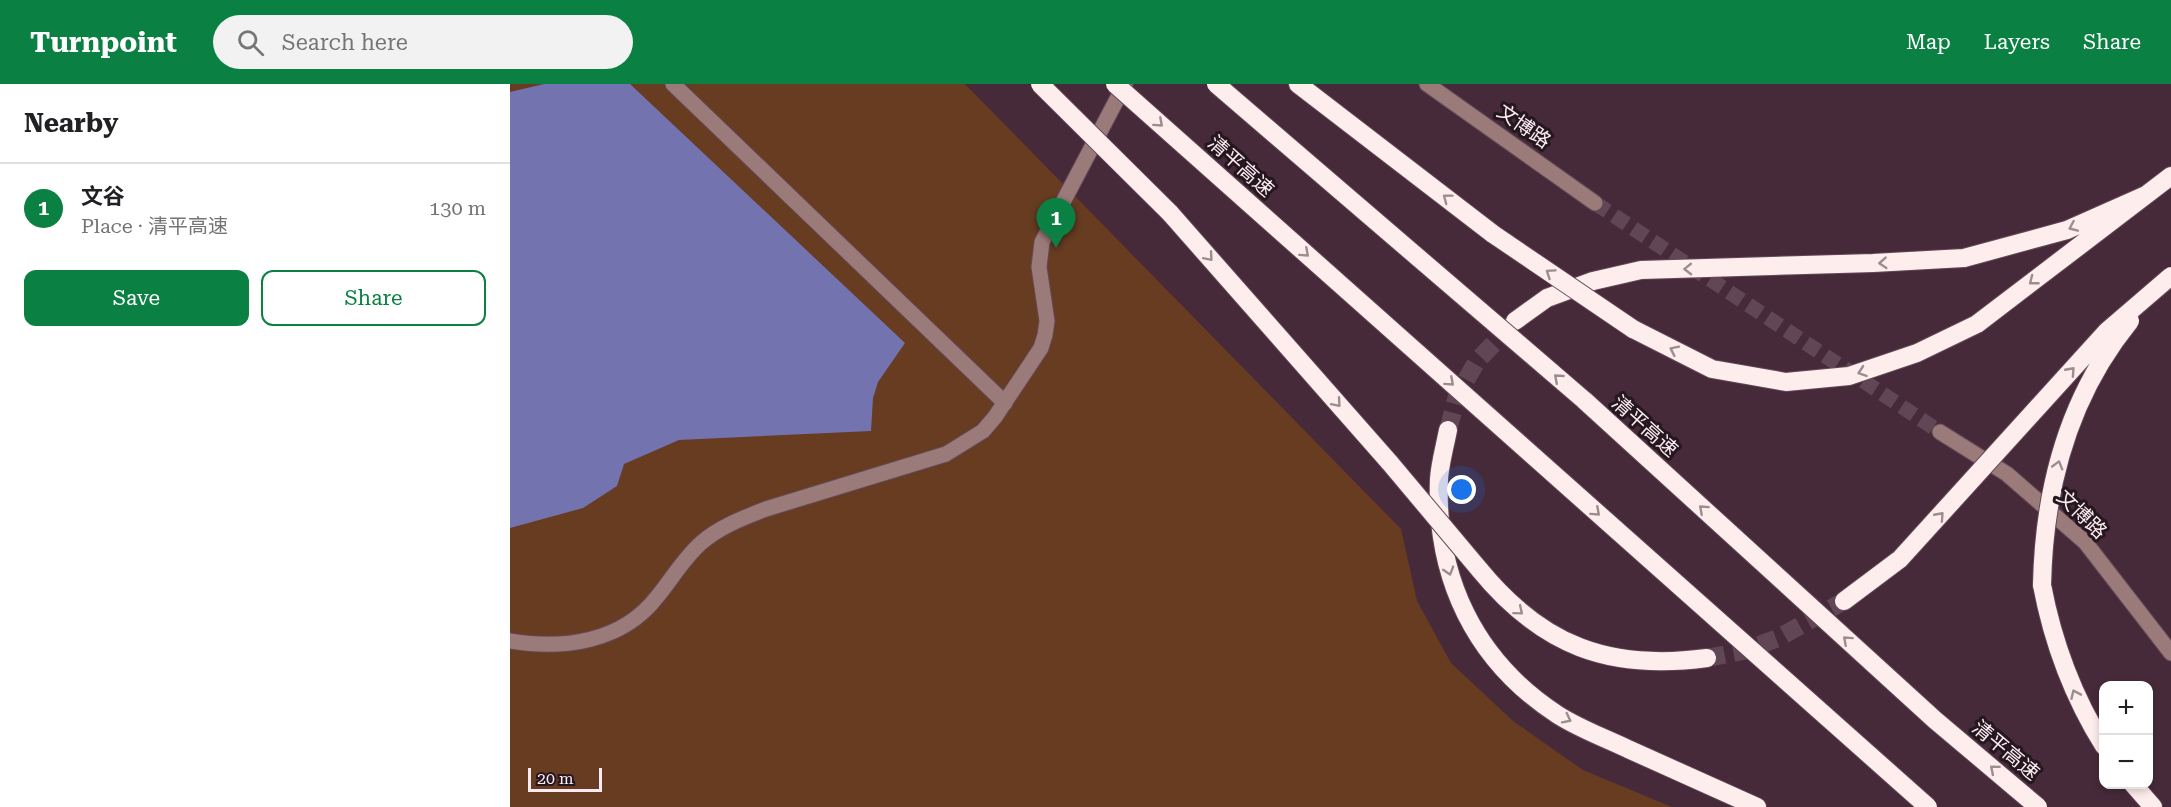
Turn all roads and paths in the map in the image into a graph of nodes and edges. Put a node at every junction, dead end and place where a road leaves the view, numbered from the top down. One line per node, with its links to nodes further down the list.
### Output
1 (673, 84): 13 (street)
2 (1040, 84): 19 (highway, one-way to 19, bridge)
3 (1115, 84): 23 (highway, 清平高速, one-way to 23, bridge)
4 (1125, 84): 13 (street)
5 (1216, 84): 24 (highway, 清平高速, one-way to 5, bridge)
6 (1298, 84): 9 (highway, one-way to 6, bridge)
7 (1427, 84): 10 (street, 文博路)
8 (2171, 176): 9 (highway)
9 (2146, 195): 12 (highway, one-way to 12)
10 (1595, 203)
11 (2171, 277): 16 (highway, one-way to 11, bridge); 20 (highway, one-way to 11, bridge)
12 (1515, 321)
13 (1005, 402): 17 (street)
14 (1448, 430): 22 (highway, one-way to 22)
15 (1940, 432): 18 (street, 文博路)
16 (1844, 601)
17 (510, 640)
18 (2171, 653)
19 (1707, 658)
20 (2099, 739)
21 (2137, 789): 25 (highway)
22 (1757, 807)
23 (1928, 807)
24 (2038, 807)
25 (2153, 807)

